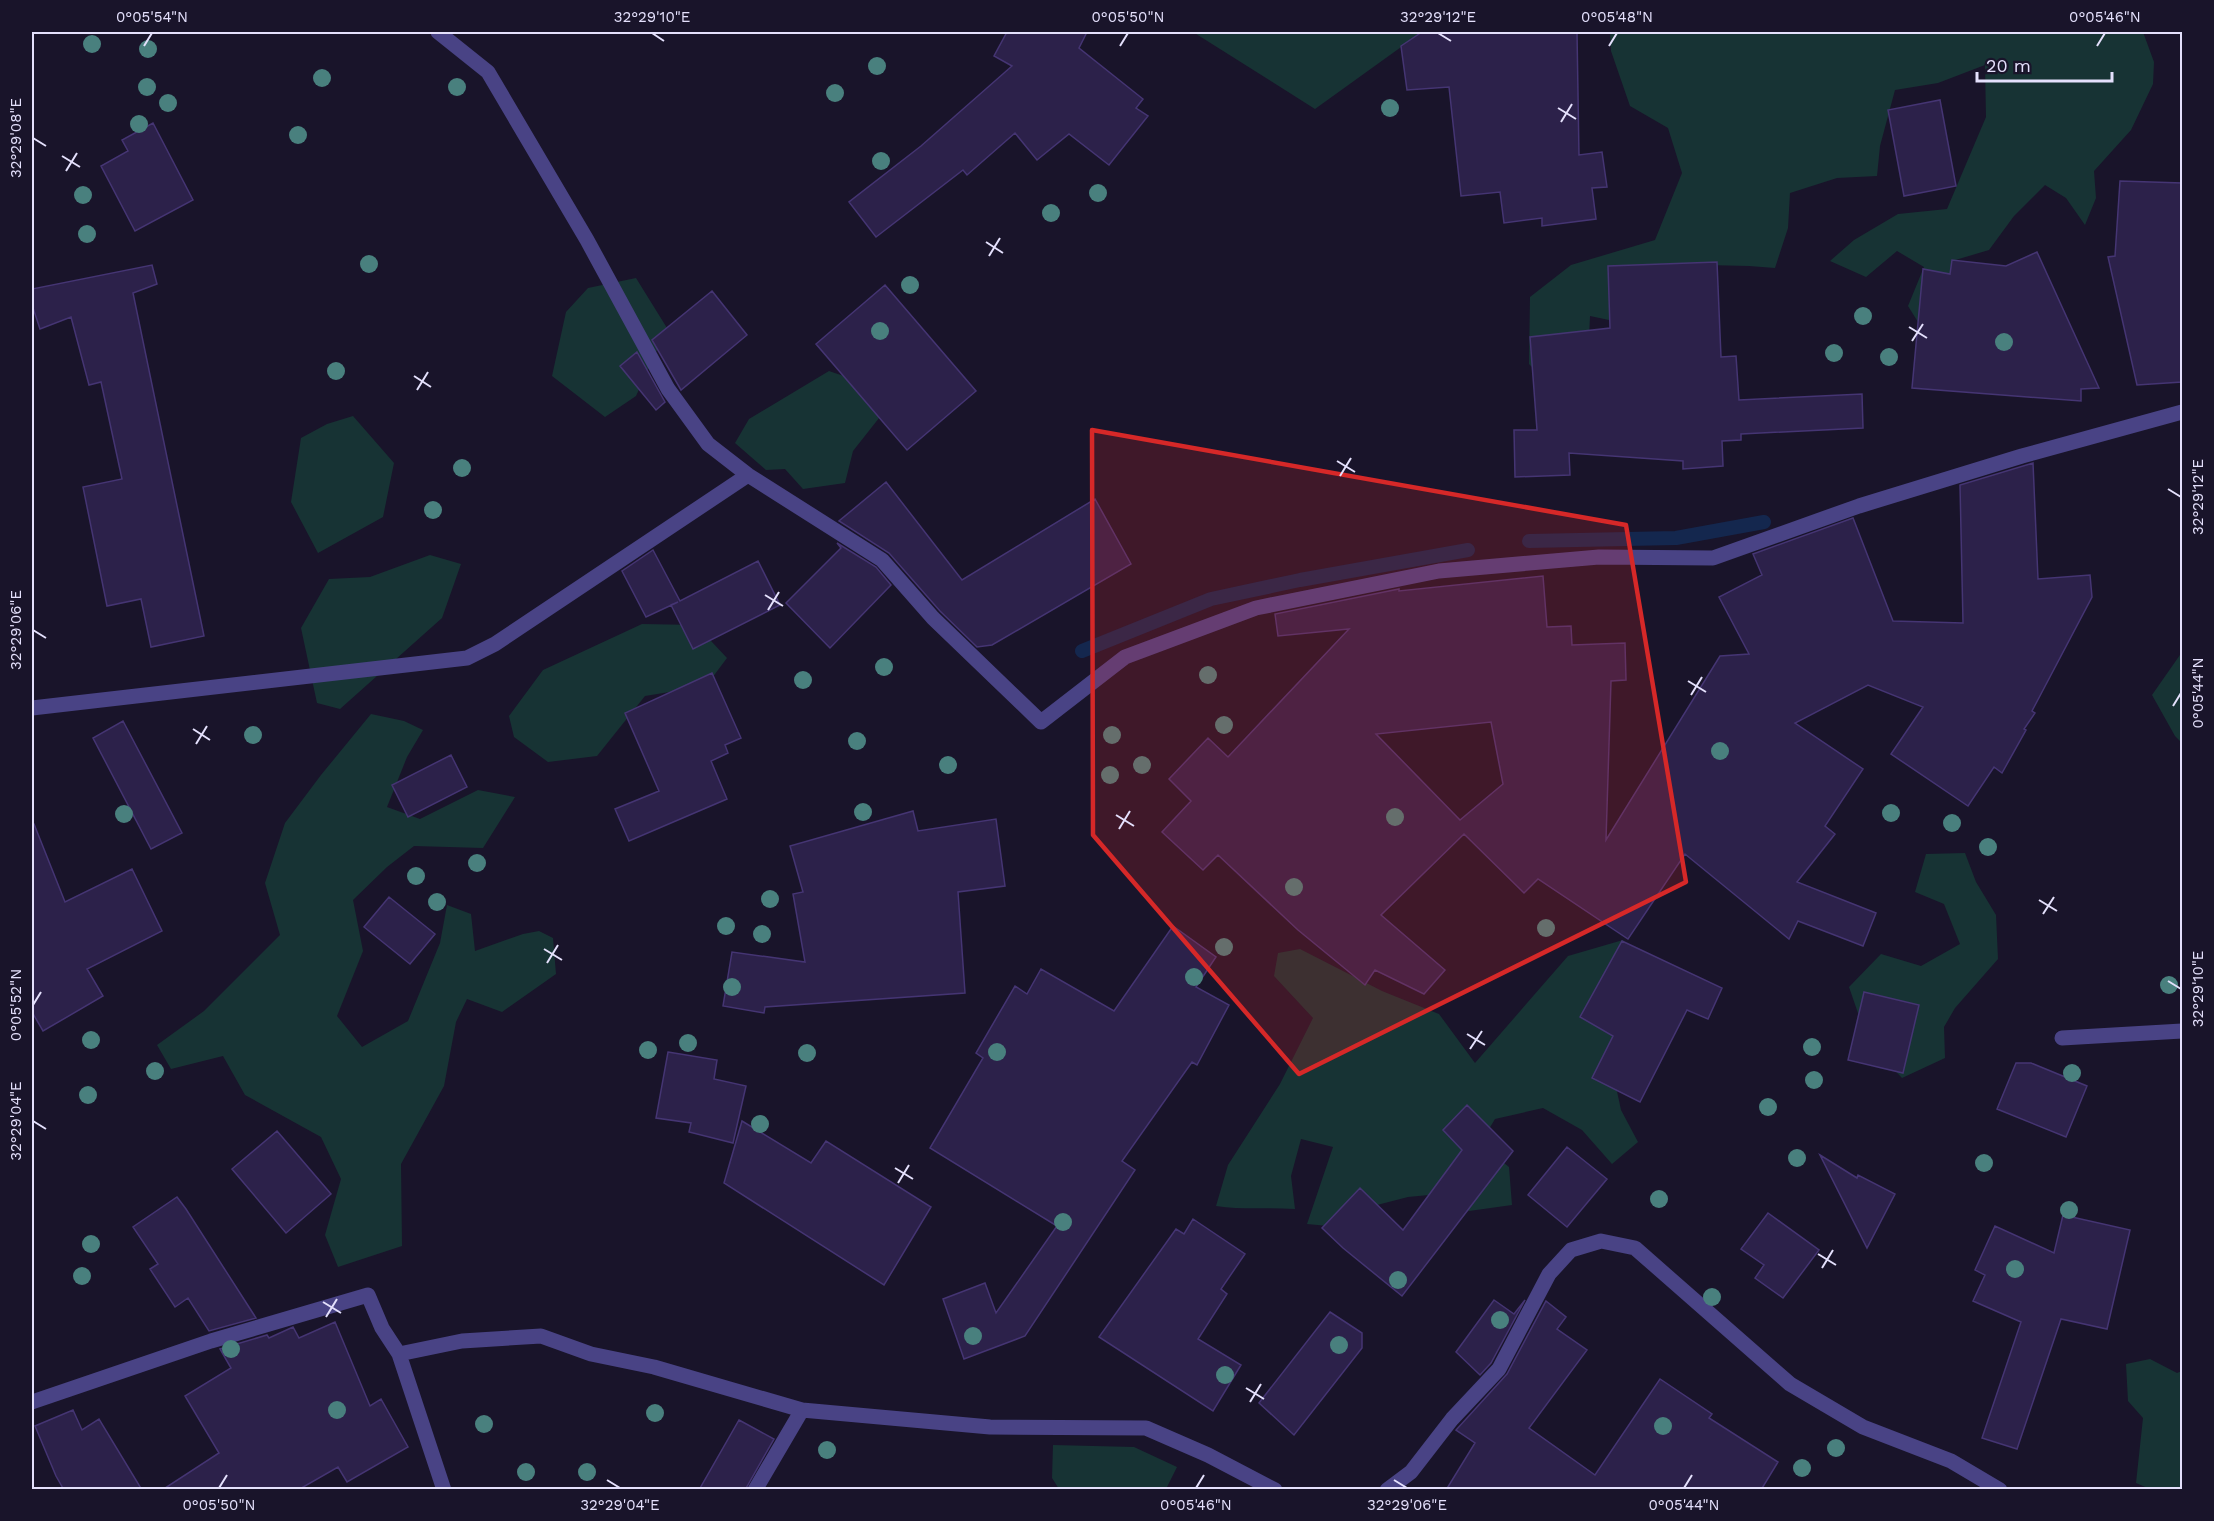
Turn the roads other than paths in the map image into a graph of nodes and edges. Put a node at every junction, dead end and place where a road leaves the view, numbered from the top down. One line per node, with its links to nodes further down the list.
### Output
1 (438, 32): 3 (street)
2 (2182, 412): 3 (street)
3 (748, 475): 4 (street)
4 (32, 708)
5 (2182, 1031): 6 (street)
6 (2062, 1038)
7 (399, 1354): 8 (street); 9 (street); 10 (street)
8 (32, 1402)
9 (802, 1410): 11 (street); 12 (street)
10 (444, 1490)
11 (755, 1490)
12 (1275, 1490)
13 (1387, 1490): 14 (street)
14 (2000, 1490)

